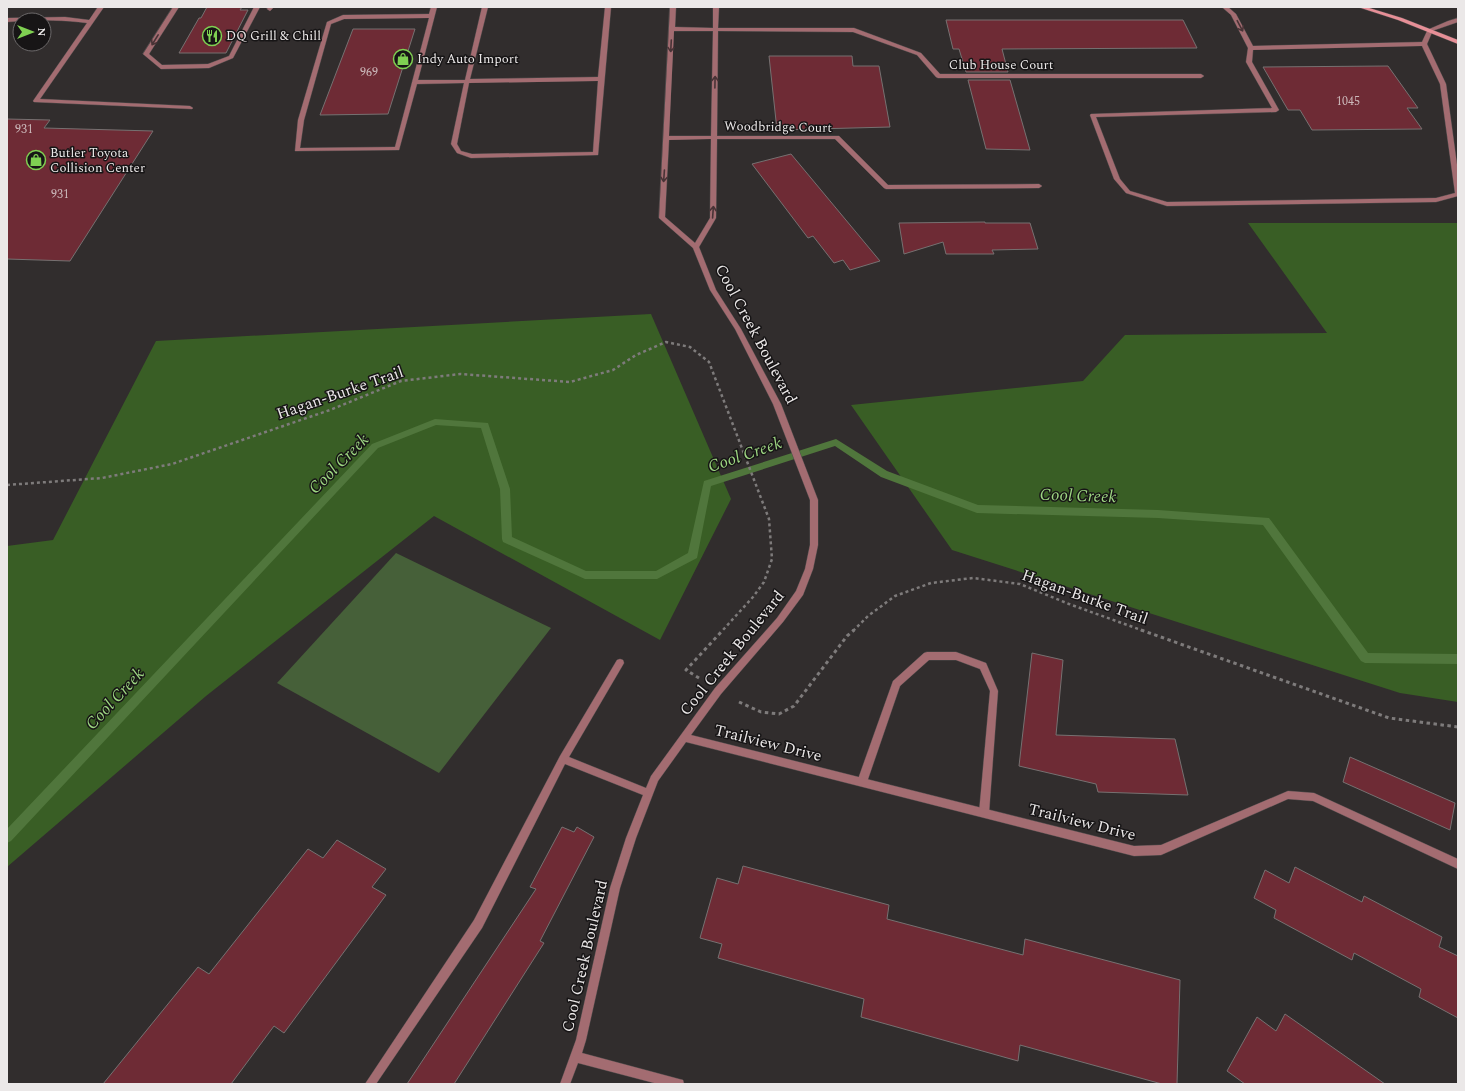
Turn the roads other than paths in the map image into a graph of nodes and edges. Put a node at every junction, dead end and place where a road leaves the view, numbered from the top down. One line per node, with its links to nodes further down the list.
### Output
1 (102, 7): 14 (street)
2 (176, 7): 3 (street, one-way to 3)
3 (257, 7)
4 (434, 7): 11 (street)
5 (484, 7): 23 (street)
6 (608, 7): 22 (street)
7 (673, 7): 15 (street, Cool Creek Boulevard)
8 (716, 7): 16 (street)
9 (1225, 7): 20 (street, one-way to 20)
10 (1361, 7): 17 (street)
11 (432, 16): 24 (street); 24 (street)
12 (7, 20): 14 (street)
13 (1458, 20): 17 (street)
14 (90, 22): 25 (street)
15 (672, 29): 16 (street, Club House Court); 27 (street, Cool Creek Boulevard, one-way to 27)
16 (716, 30): 21 (street, Club House Court); 26 (street, one-way to 16)
17 (1430, 30): 18 (street); 19 (street)
18 (1458, 42)
19 (1424, 44): 20 (street); 20 (street)
20 (1251, 48)
21 (1201, 76)
22 (601, 79): 23 (street); 23 (street)
23 (467, 81): 24 (street)
24 (415, 82)
25 (190, 108)
26 (714, 137): 27 (street, Woodbridge Court); 28 (street, Woodbridge Court); 29 (street, one-way to 26)
27 (666, 138): 29 (street, Cool Creek Boulevard, one-way to 29)
28 (1038, 186)
29 (696, 246): 31 (street, Cool Creek Boulevard)
30 (620, 663): 32 (street)
31 (684, 737): 33 (street, Trailview Drive); 34 (street, Cool Creek Boulevard)
32 (563, 759): 34 (street); 38 (street)
33 (862, 782): 35 (street, Trailview Drive); 35 (street)
34 (648, 793): 37 (street, Cool Creek Boulevard)
35 (984, 813): 36 (street, Trailview Drive)
36 (1458, 864)
37 (575, 1057): 39 (street, Cool Creek Boulevard); 40 (street)
38 (370, 1084)
39 (566, 1084)
40 (678, 1084)

